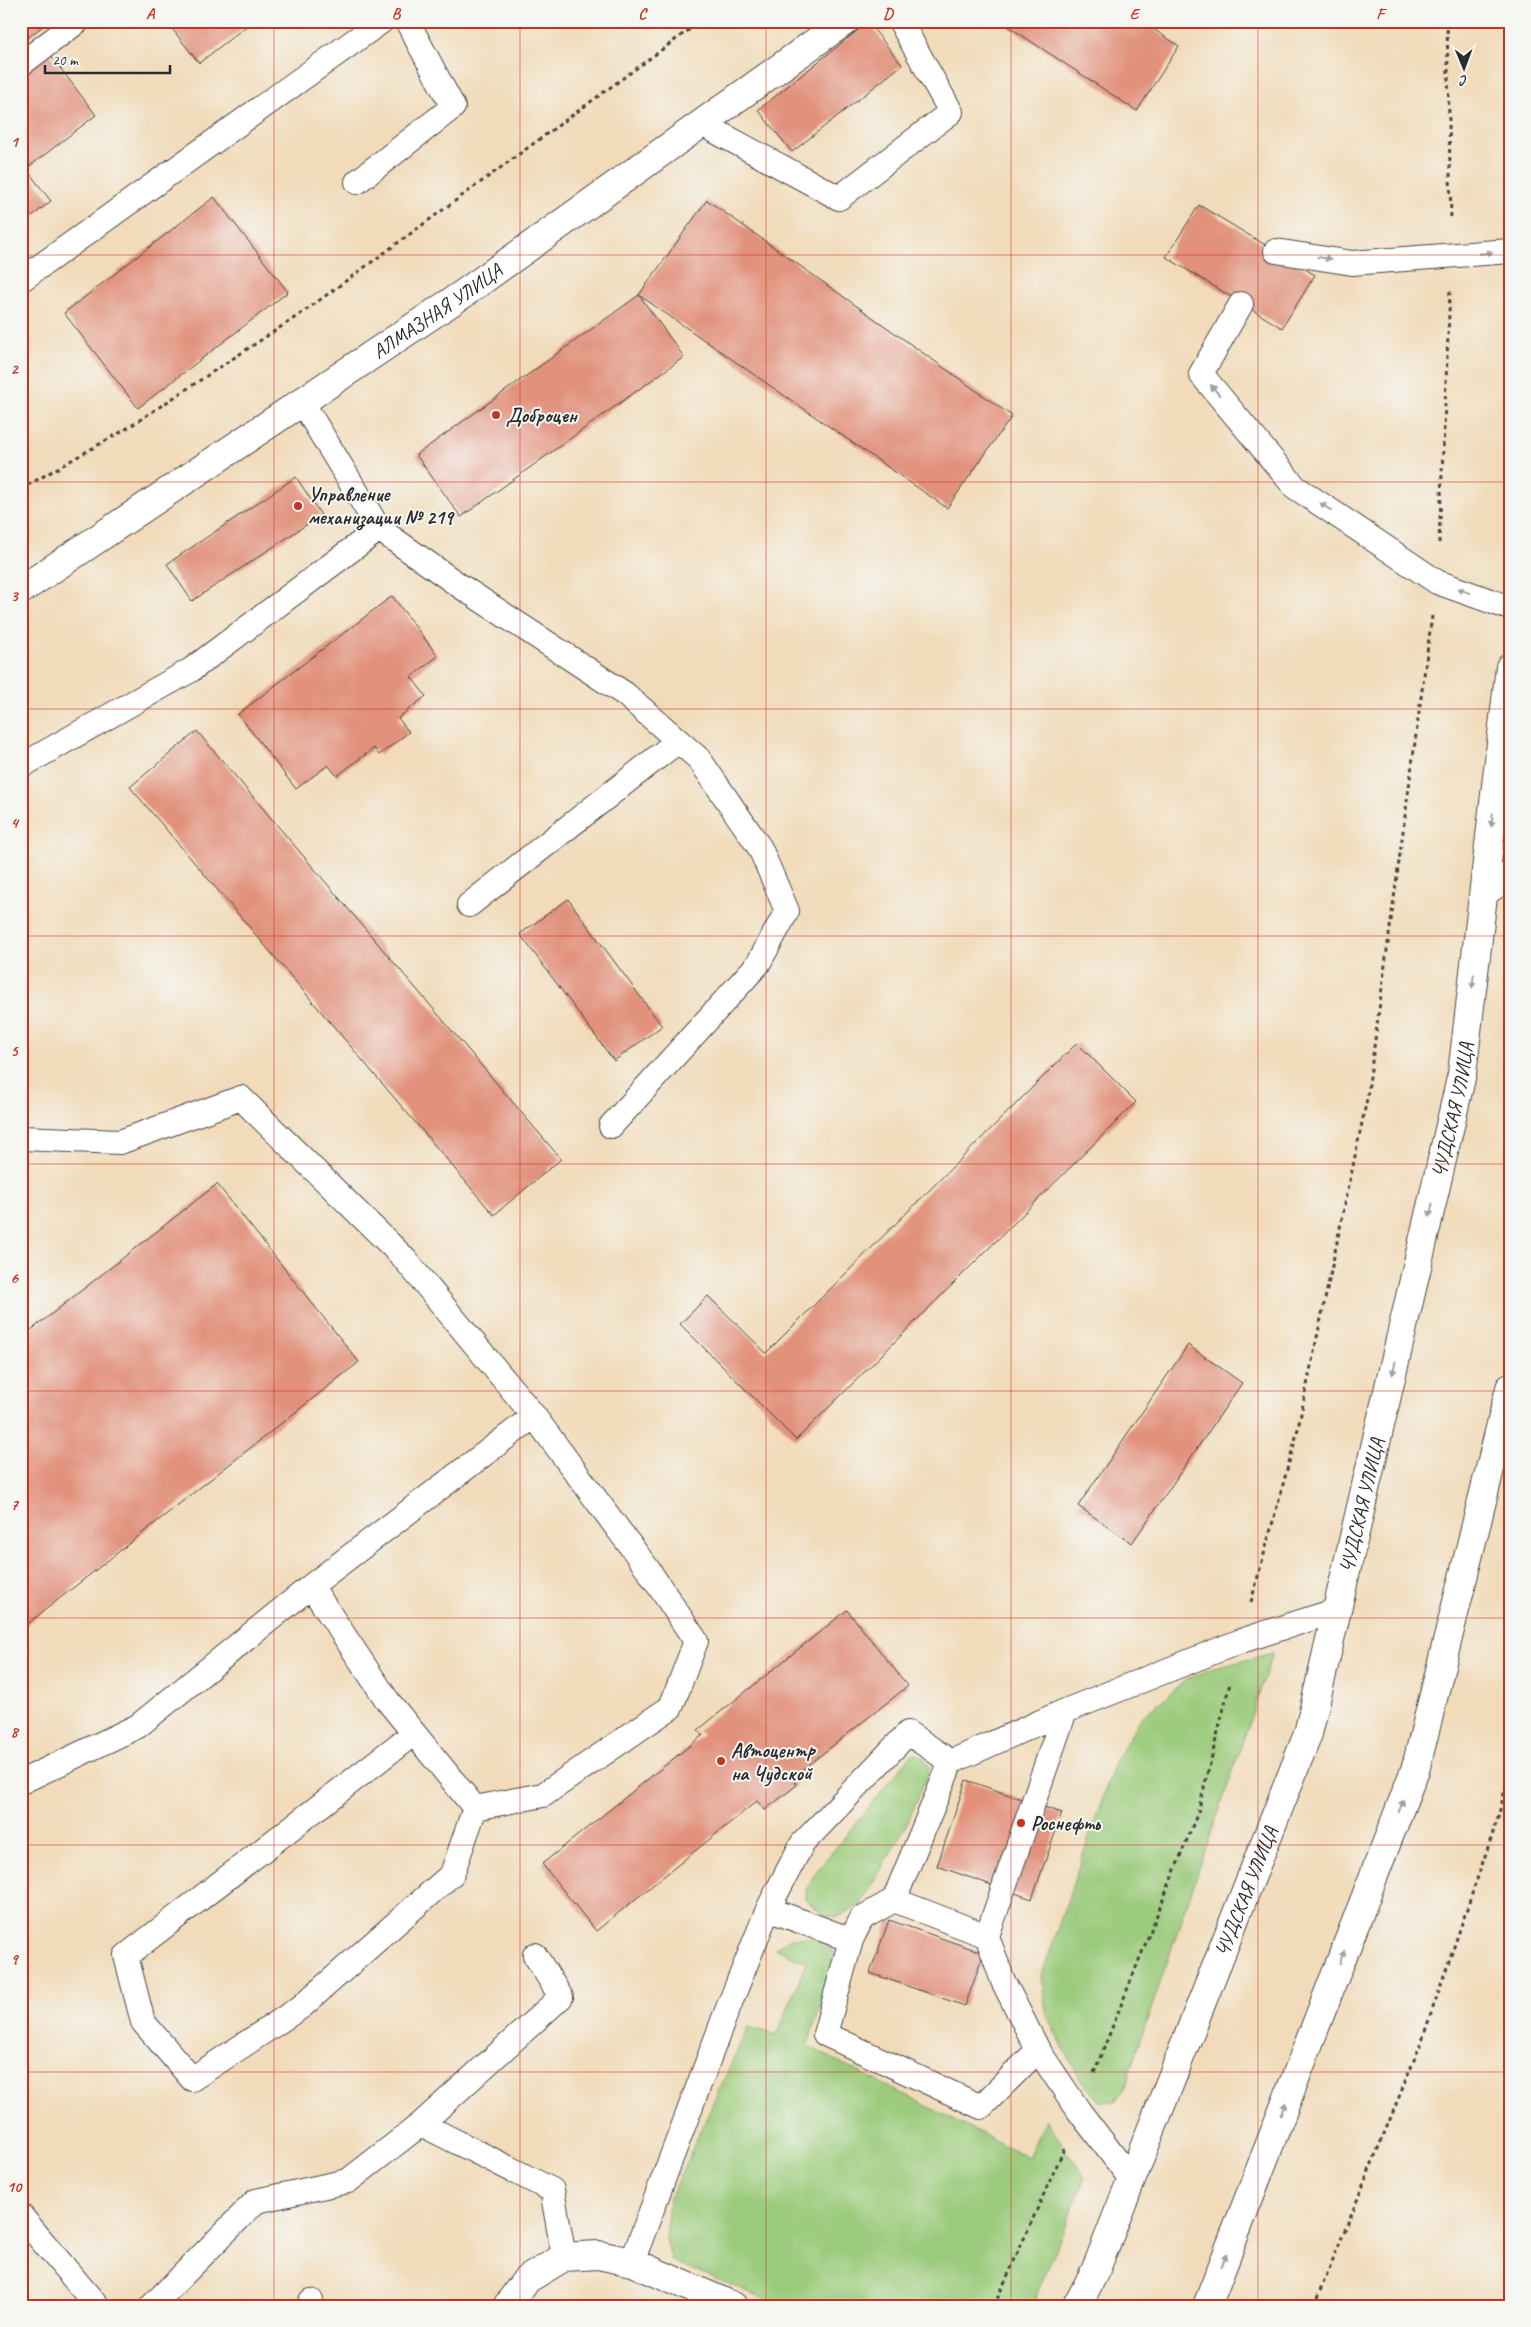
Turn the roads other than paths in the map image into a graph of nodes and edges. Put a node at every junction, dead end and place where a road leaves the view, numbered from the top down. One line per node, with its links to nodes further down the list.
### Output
1 (78, 21): 6 (lane)
2 (382, 21): 11 (lane)
3 (407, 21): 8 (lane)
4 (845, 21): 7 (main road, АЛМАЗНАЯ УЛИЦА)
5 (900, 21): 7 (lane)
6 (21, 64)
7 (702, 124): 13 (main road, АЛМАЗНАЯ УЛИЦА)
8 (357, 182)
9 (1276, 251): 10 (lane, one-way to 10)
10 (1510, 251)
11 (21, 280)
12 (1240, 304): 16 (lane, one-way to 12)
13 (302, 402): 14 (lane); 15 (main road, АЛМАЗНАЯ УЛИЦА)
14 (379, 529): 18 (lane); 19 (lane)
15 (21, 590)
16 (1510, 608)
17 (1510, 667): 21 (main road, ЧУДСКАЯ УЛИЦА, one-way to 21)
18 (678, 741): 22 (lane); 23 (lane)
19 (21, 766)
20 (1510, 875): 21 (main road)
21 (1484, 892): 28 (main road, ЧУДСКАЯ УЛИЦА, one-way to 28)
22 (469, 905)
23 (611, 1126)
24 (21, 1138): 26 (lane)
25 (1510, 1388): 50 (main road, one-way to 25)
26 (534, 1416): 27 (lane); 33 (lane)
27 (311, 1586): 30 (lane); 32 (lane)
28 (1338, 1610): 29 (lane); 41 (main road, ЧУДСКАЯ УЛИЦА)
29 (1065, 1711): 31 (lane); 36 (lane)
30 (414, 1733): 33 (lane); 33 (lane)
31 (951, 1762): 34 (lane); 35 (lane)
32 (21, 1782)
33 (475, 1808)
34 (894, 1900): 36 (lane); 37 (lane)
35 (768, 1909): 37 (lane); 44 (lane)
36 (987, 1936): 39 (lane)
37 (851, 1940): 39 (lane)
38 (534, 1955): 40 (lane)
39 (1038, 2050): 41 (lane)
40 (421, 2124): 43 (lane); 46 (lane)
41 (1131, 2179): 49 (main road, ЧУДСКАЯ УЛИЦА)
42 (21, 2216): 45 (lane)
43 (564, 2257): 44 (main road); 47 (main road)
44 (632, 2262): 48 (main road)
45 (97, 2306)
46 (152, 2306)
47 (507, 2306)
48 (733, 2306)
49 (1077, 2306)
50 (1206, 2306)

